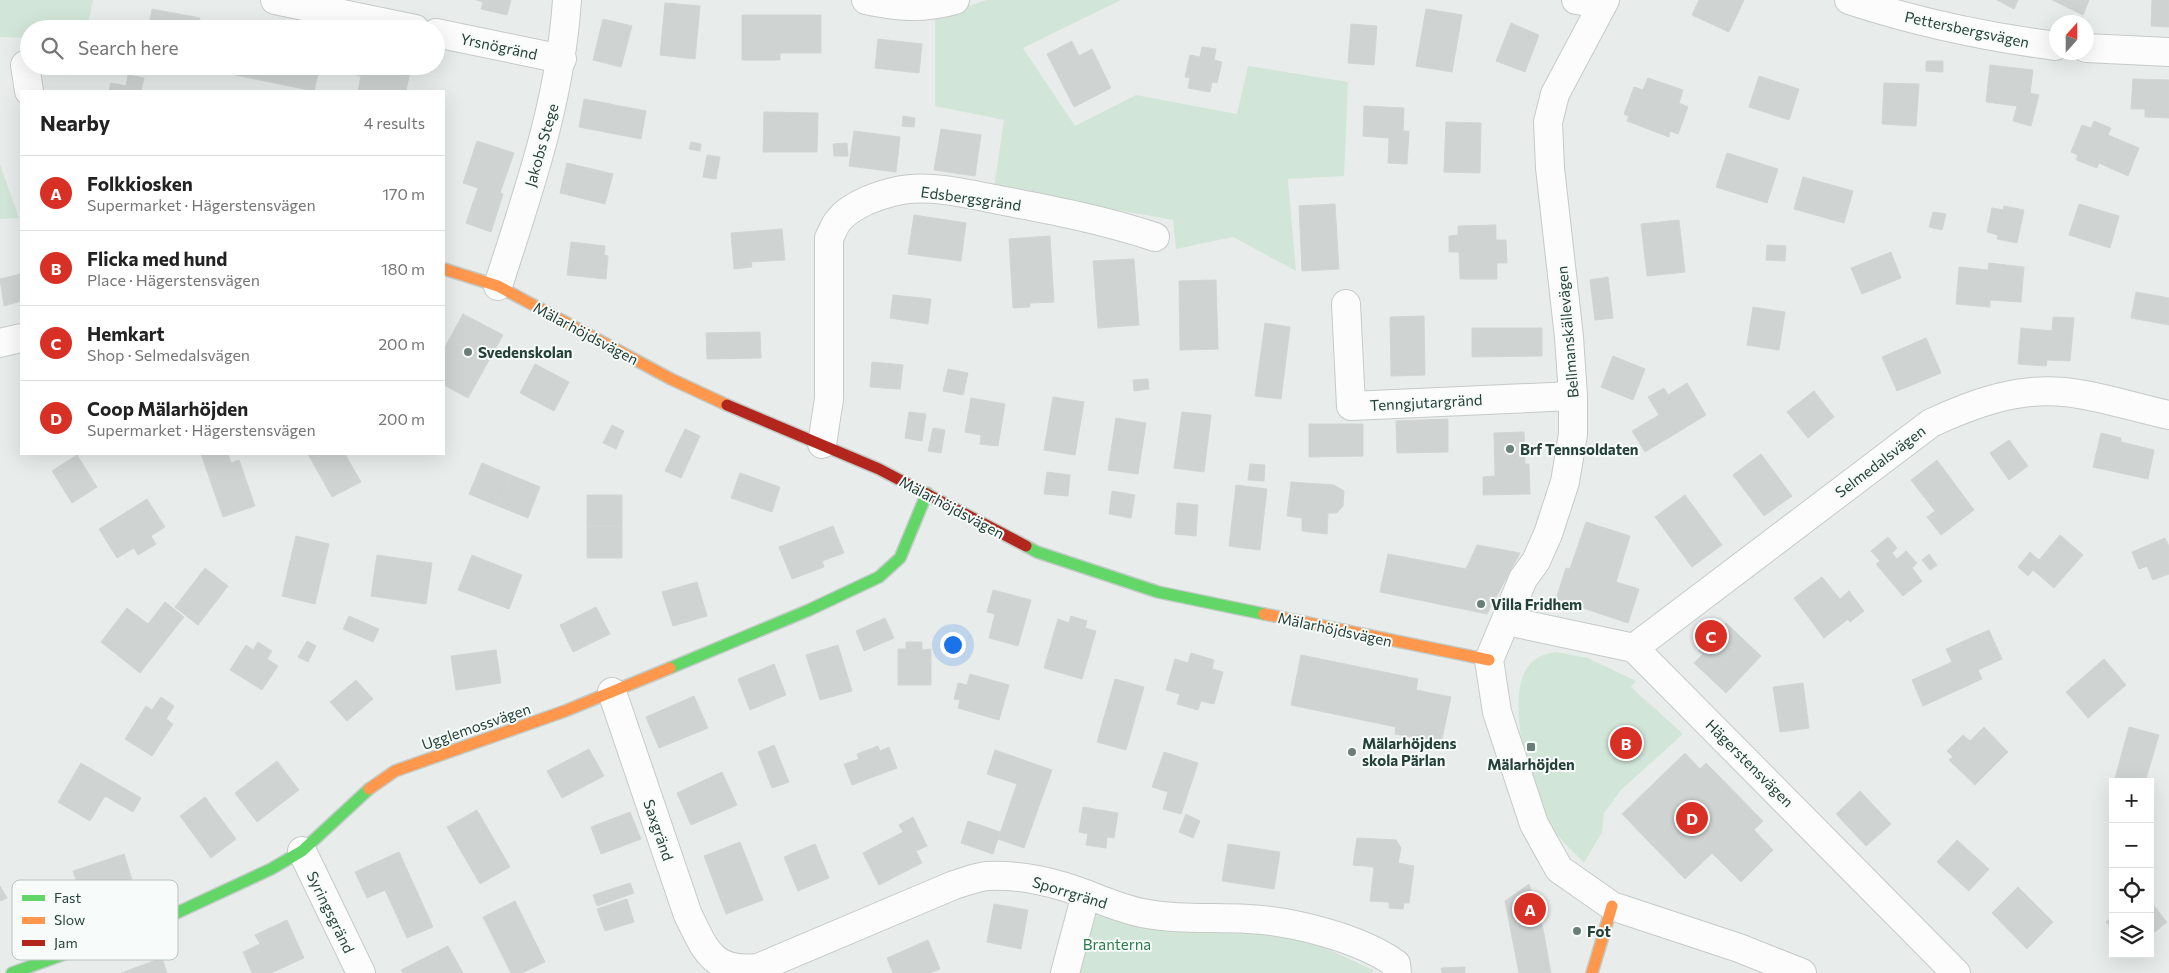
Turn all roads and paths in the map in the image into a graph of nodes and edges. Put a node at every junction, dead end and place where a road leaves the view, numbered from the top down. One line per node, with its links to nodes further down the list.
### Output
1 (275, 0): 8 (street)
2 (567, 0): 13 (street, Jakobs Stege)
3 (866, 0): 4 (street)
4 (955, 0)
5 (1576, 0): 7 (street)
6 (1848, 0): 10 (street, Pettersbergsvägen)
7 (1604, 2): 22 (street, Bellmanskällevägen)
8 (372, 20)
9 (445, 35): 13 (street, Yrsnögränd)
10 (2049, 45)
11 (2094, 48): 12 (street)
12 (2169, 52)
13 (562, 59): 18 (street, Jakobs Stege)
14 (27, 75): 15 (street)
15 (30, 90)
16 (1155, 237): 24 (street, Edsbergsgränd)
17 (445, 269): 18 (street, Mälarhöjdsvägen)
18 (498, 286): 24 (street, Mälarhöjdsvägen)
19 (1346, 304): 22 (street, Tenngjutargränd)
20 (20, 338): 21 (street)
21 (0, 343)
22 (1574, 396): 26 (street, Bellmanskällevägen)
23 (2169, 415): 27 (street, Selmedalsvägen)
24 (822, 444): 25 (street, Mälarhöjdsvägen)
25 (927, 493): 28 (street, Mälarhöjdsvägen); 29 (street, Ugglemossvägen)
26 (1507, 621): 27 (street); 28 (street, Bellmanskällevägen)
27 (1634, 648): 36 (street, Hägerstensvägen)
28 (1489, 660): 32 (street)
29 (612, 692): 30 (street, Ugglemossvägen); 35 (street, Saxgränd)
30 (302, 851): 33 (street, Ugglemossvägen); 38 (street, Syringsgränd)
31 (1086, 894): 35 (street, Sporrgränd); 39 (street); 40 (street, Sporrgränd)
32 (1612, 906): 41 (street); 42 (street)
33 (178, 912)
34 (47, 960): 37 (street, Ugglemossvägen)
35 (715, 964)
36 (1952, 972)
37 (12, 973)
38 (360, 973)
39 (1065, 973)
40 (1397, 973)
41 (1592, 973)
42 (1802, 973)

